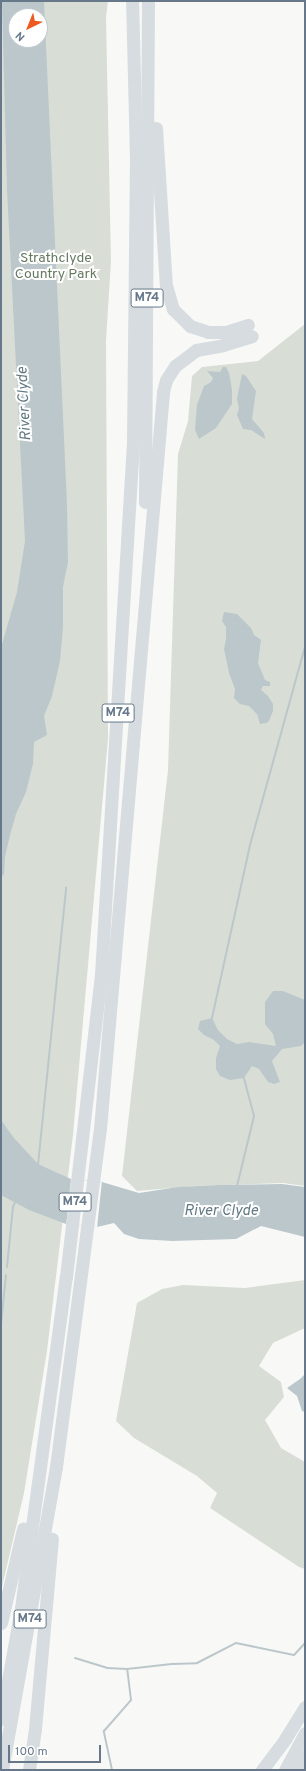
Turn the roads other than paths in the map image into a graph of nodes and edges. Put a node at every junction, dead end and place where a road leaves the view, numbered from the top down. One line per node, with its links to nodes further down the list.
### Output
1 (132, 1): 6 (highway, M74)
2 (148, 1): 3 (highway, M74)
3 (149, 18): 4 (highway, M74); 4 (highway)
4 (144, 596): 5 (highway, M74)
5 (56, 1467): 12 (highway, M74); 13 (highway)
6 (39, 1468): 7 (highway); 9 (highway, M74)
7 (1, 1623)
8 (305, 1708): 14 (highway)
9 (1, 1719)
10 (305, 1733): 15 (highway)
11 (305, 1757): 16 (highway)
12 (2, 1770)
13 (29, 1770)
14 (262, 1770)
15 (285, 1770)
16 (298, 1770)

